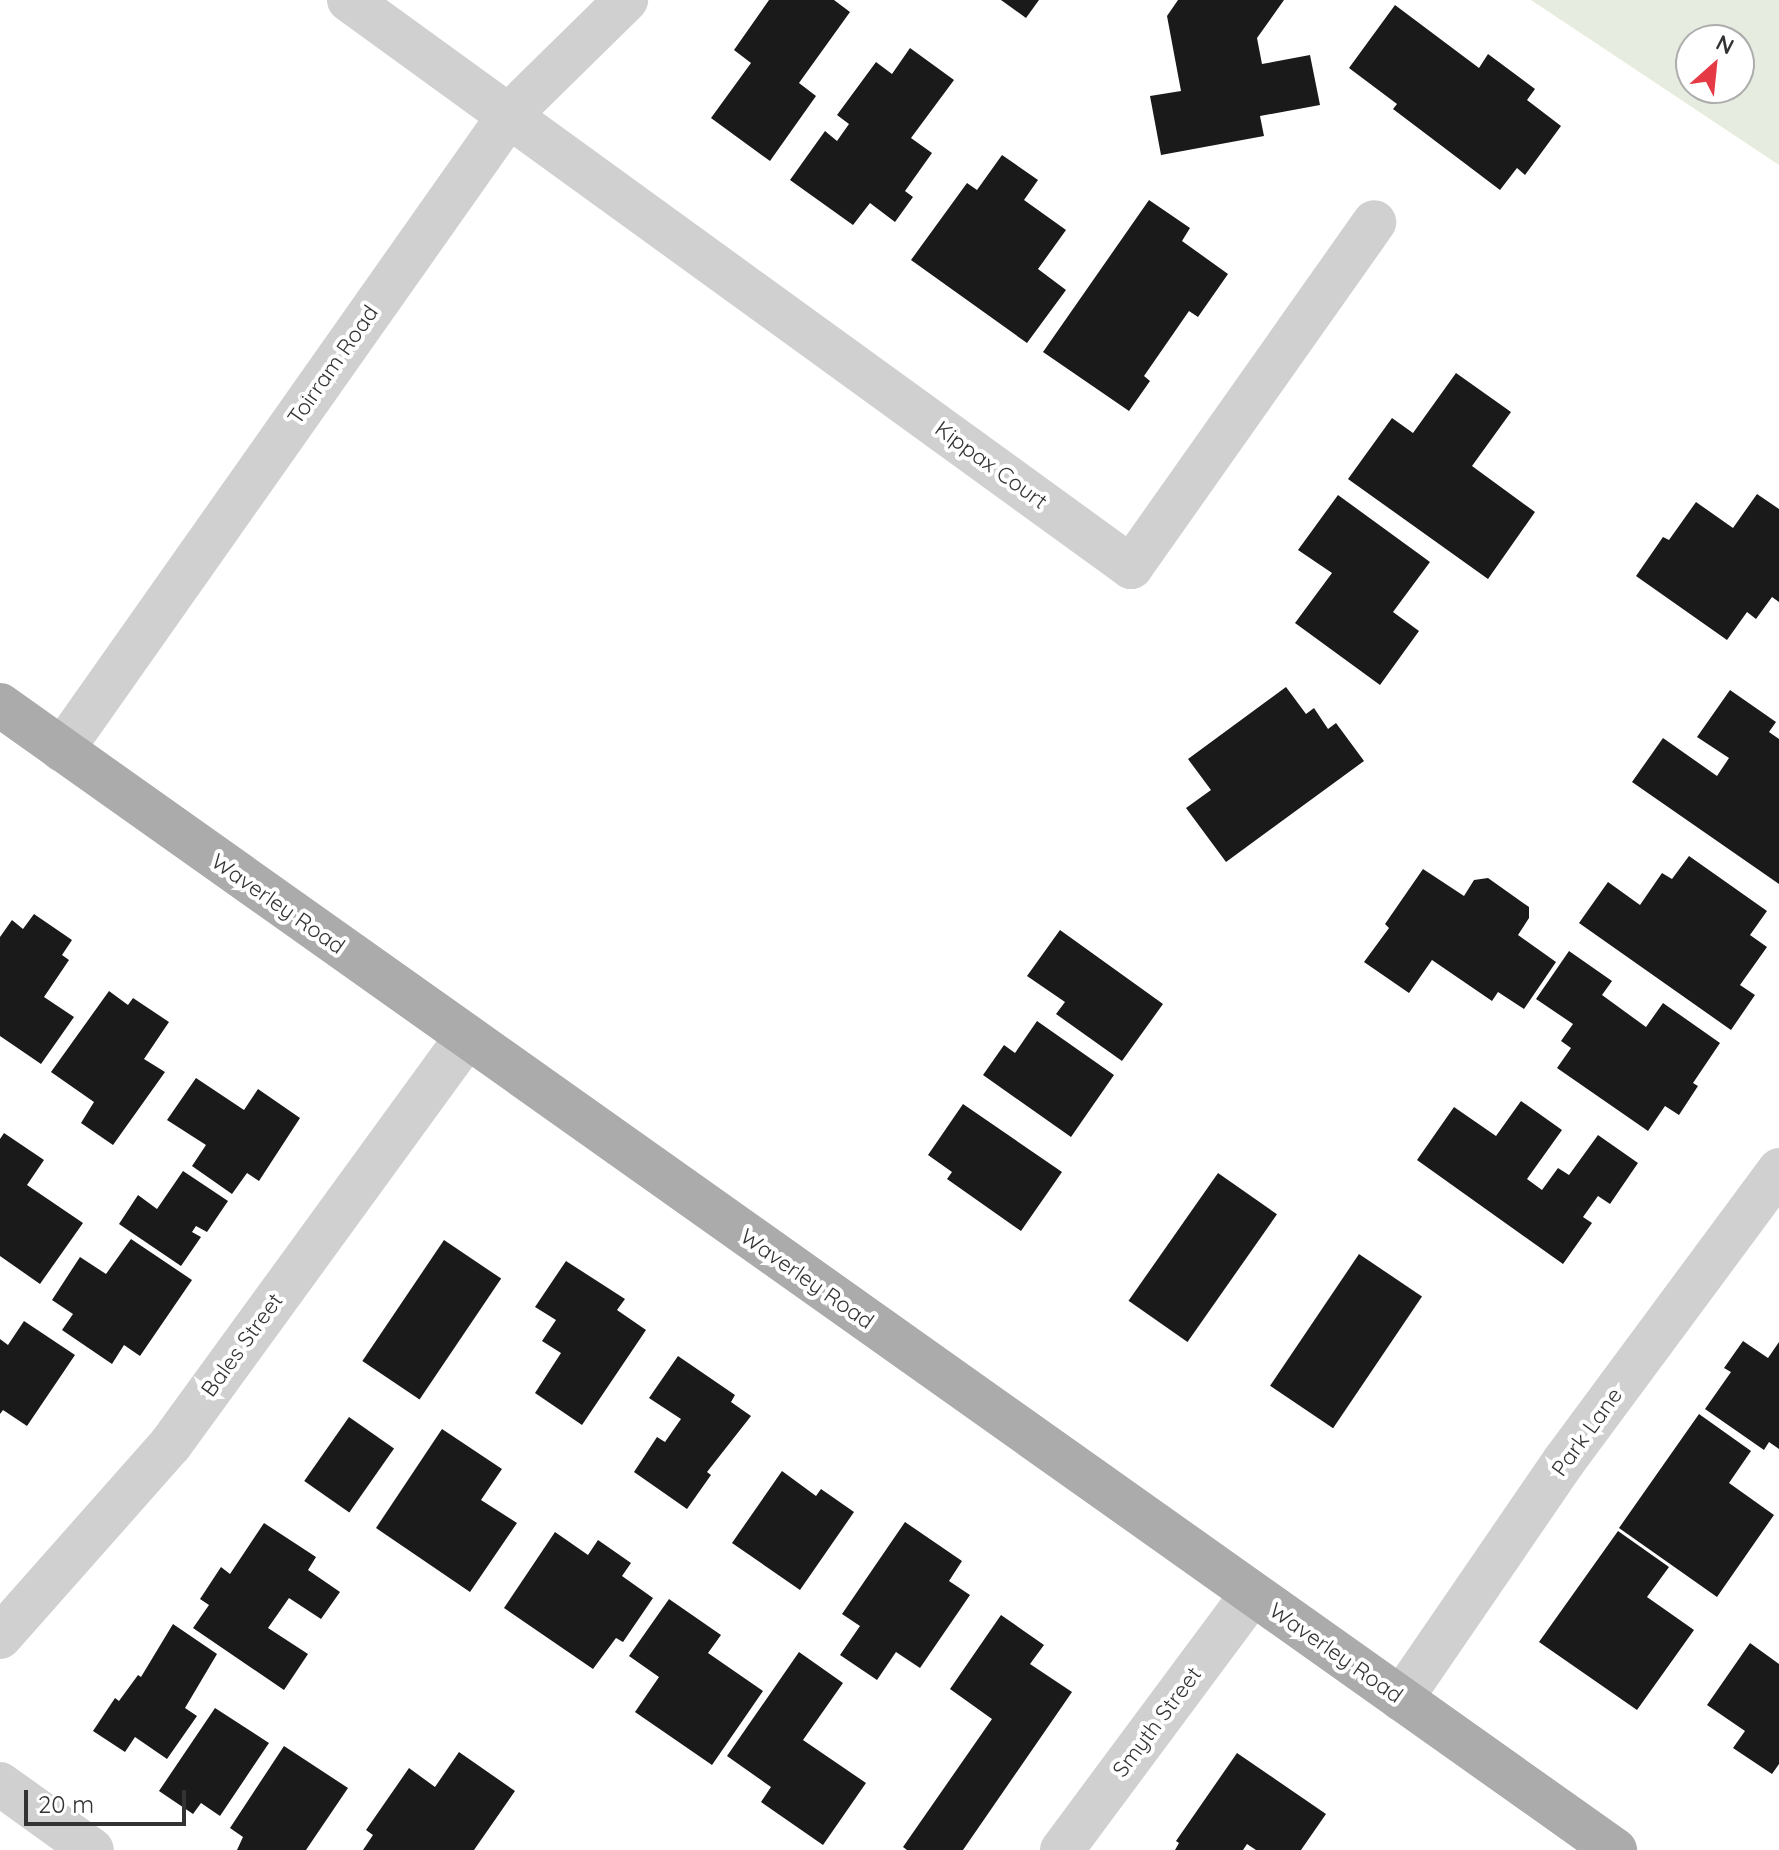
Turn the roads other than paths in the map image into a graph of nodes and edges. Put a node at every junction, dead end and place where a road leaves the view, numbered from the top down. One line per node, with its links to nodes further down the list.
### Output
1 (349, 0): 3 (street)
2 (626, 0): 3 (street, Toirram Road)
3 (510, 114): 4 (street, Kippax Court); 6 (street, Toirram Road)
4 (1374, 222)
5 (0, 705): 6 (main road, Waverley Road)
6 (62, 750): 7 (main road, Waverley Road)
7 (466, 1038): 9 (main road, Waverley Road); 10 (street, Bales Street)
8 (1779, 1170): 11 (street, Park Lane)
9 (1252, 1594): 11 (main road, Waverley Road); 14 (street, Smyth Street)
10 (0, 1637)
11 (1401, 1699): 15 (main road, Waverley Road)
12 (0, 1784): 13 (street)
13 (92, 1850)
14 (1062, 1850)
15 (1615, 1850)

